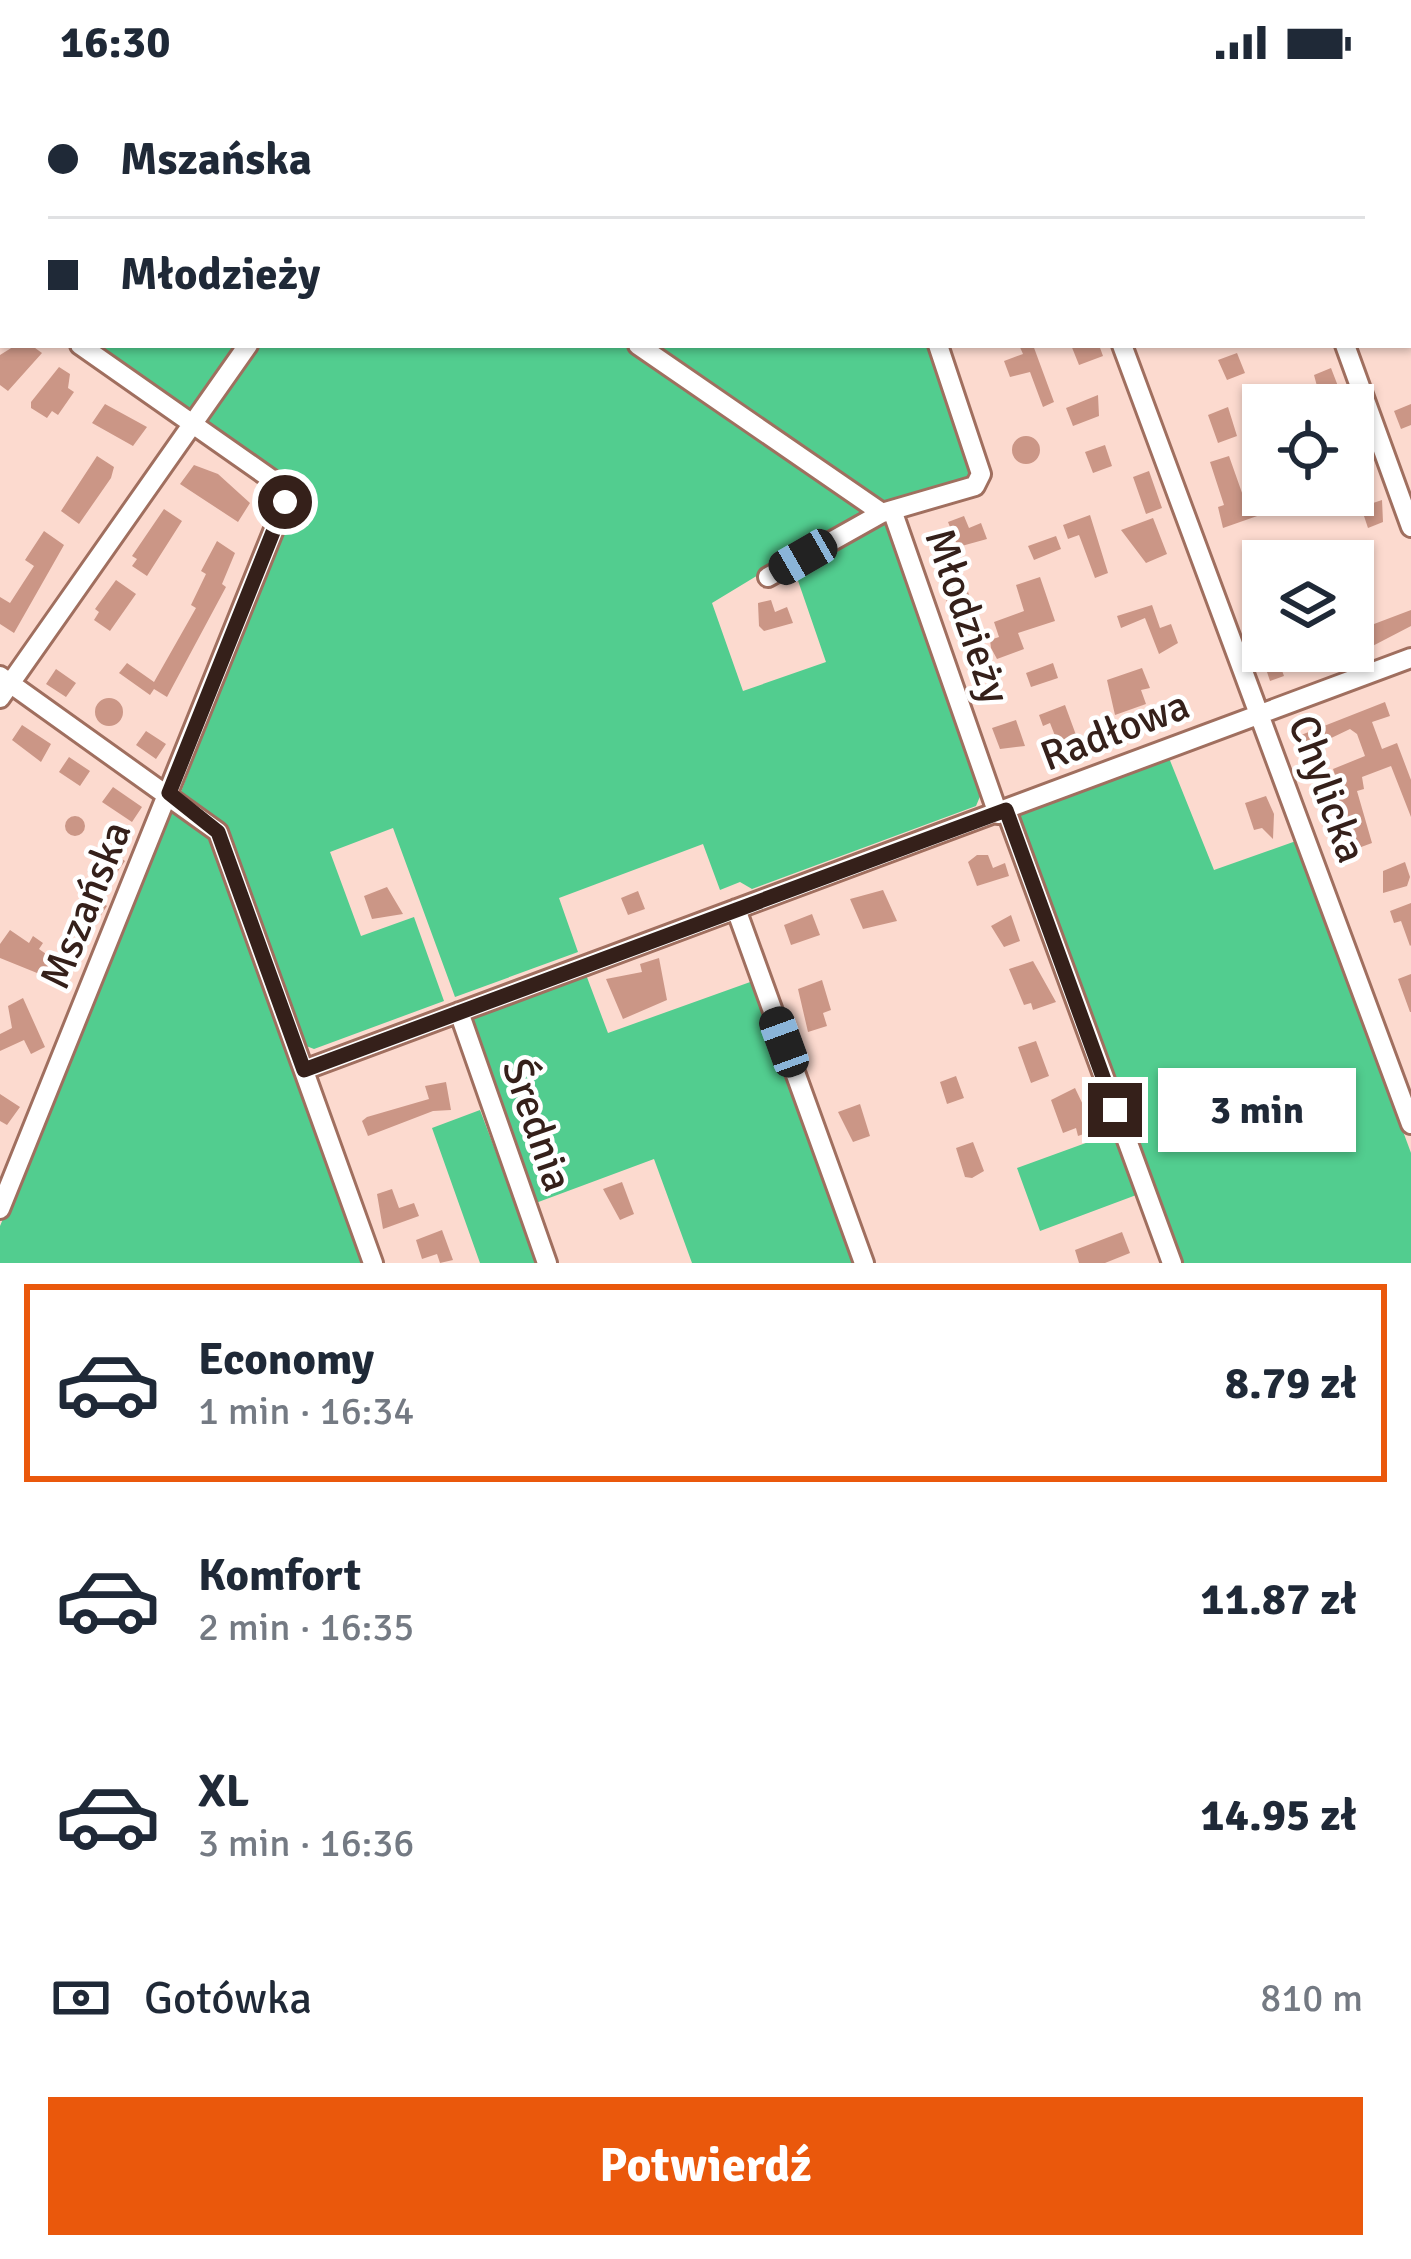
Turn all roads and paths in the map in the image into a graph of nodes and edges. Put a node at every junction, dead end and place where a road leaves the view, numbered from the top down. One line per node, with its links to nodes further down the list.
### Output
1 (84, 348): 7 (street)
2 (246, 348): 7 (street)
3 (642, 348): 8 (street)
4 (939, 348): 8 (street)
5 (1123, 348): 13 (street, Chylicka)
6 (1346, 348): 9 (street)
7 (192, 423): 12 (street); 14 (street, Mszańska)
8 (887, 512): 10 (street); 15 (street, Młodzieży)
9 (1411, 527)
10 (769, 577)
11 (1411, 658): 13 (street, Radłowa)
12 (3, 685): 14 (street)
13 (1261, 714): 15 (street, Radłowa); 19 (street, Chylicka)
14 (169, 793): 18 (street); 20 (street, Mszańska)
15 (1002, 812): 16 (street, Radłowa); 24 (street, Młodzieży)
16 (736, 909): 17 (street, Radłowa); 23 (street)
17 (459, 1012): 18 (street, Radłowa); 22 (street, Średnia)
18 (304, 1070): 21 (street)
19 (1411, 1124)
20 (0, 1209)
21 (373, 1263)
22 (548, 1263)
23 (864, 1263)
24 (1172, 1263)

